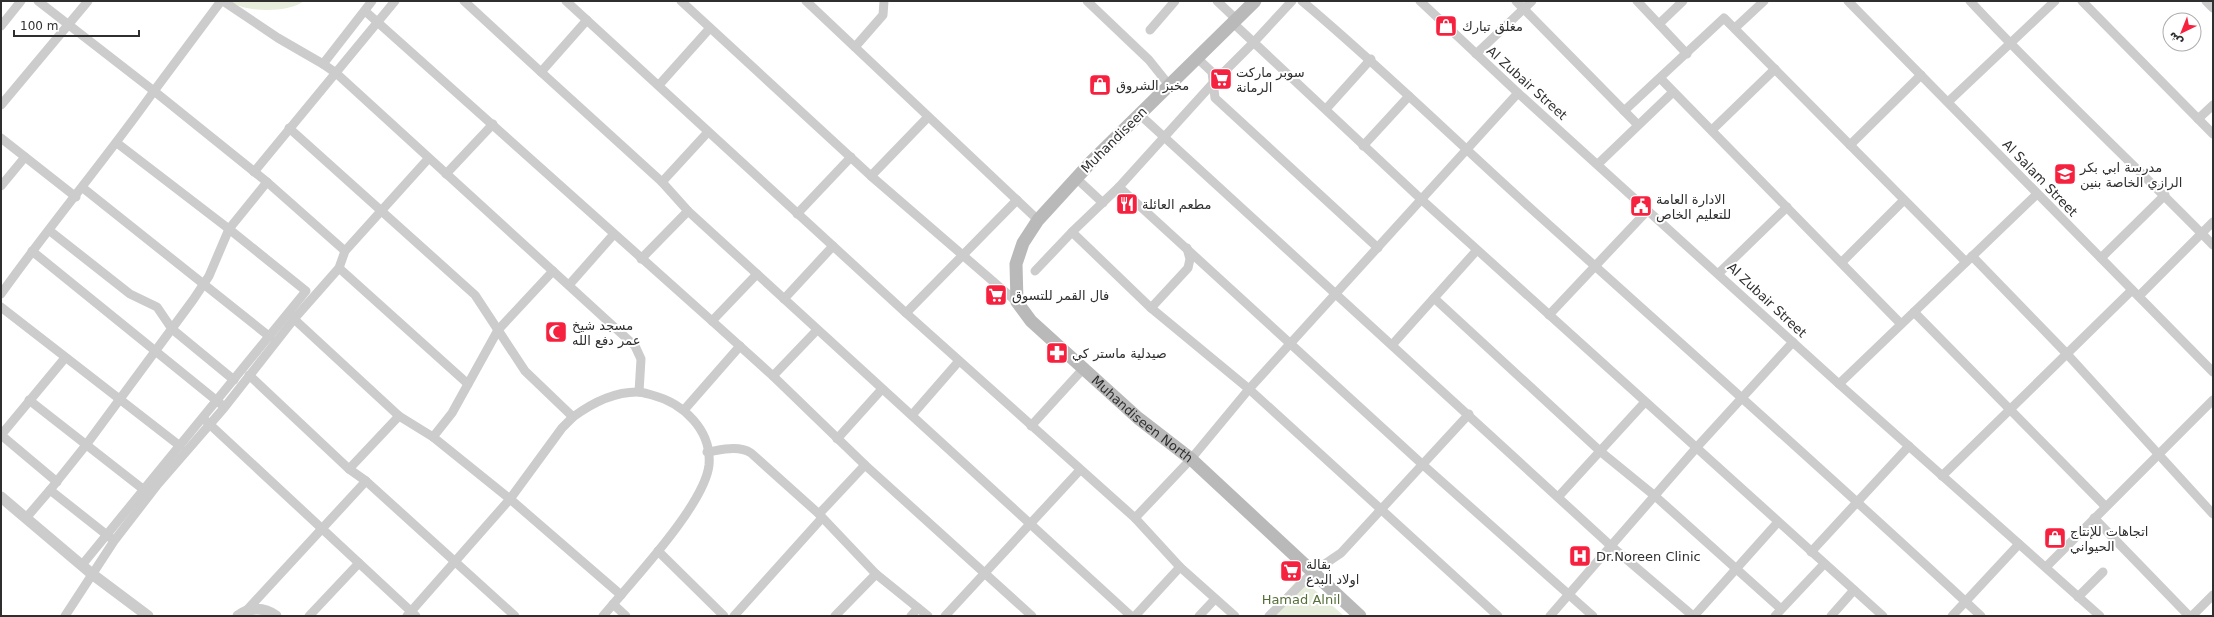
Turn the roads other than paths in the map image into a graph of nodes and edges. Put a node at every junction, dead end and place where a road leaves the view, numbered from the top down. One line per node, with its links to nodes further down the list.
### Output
1 (21, 1): 37 (street)
2 (38, 1): 35 (street)
3 (88, 1): 35 (street)
4 (222, 1): 48 (street); 57 (street)
5 (372, 1): 31 (street)
6 (395, 1): 34 (street)
7 (464, 1): 50 (street)
8 (566, 1): 32 (street)
9 (681, 1): 38 (street)
10 (806, 1): 43 (street)
11 (884, 1): 43 (street)
12 (1087, 1): 56 (street)
13 (1175, 1): 40 (street)
14 (1217, 1): 33 (street)
15 (1255, 1): 33 (main road, Muhandiseen)
16 (1292, 1): 41 (street)
17 (1302, 1): 47 (street)
18 (1420, 1): 44 (street, Al Zubair Street)
19 (1516, 1): 30 (street)
20 (1532, 1): 30 (street)
21 (1637, 1): 36 (street)
22 (1683, 1): 36 (street)
23 (1848, 1): 52 (street, Al Salam Street)
24 (1970, 1): 42 (street)
25 (2055, 1): 42 (street)
26 (2082, 1): 68 (street)
27 (2206, 1): 29 (street)
28 (1761, 2): 39 (street)
29 (2213, 8)
30 (1524, 9): 44 (street); 65 (street)
31 (365, 10): 34 (street); 48 (street)
32 (587, 20): 50 (street); 55 (street)
33 (1234, 20): 41 (street); 46 (main road, Muhandiseen)
34 (378, 22): 51 (street); 69 (street)
35 (68, 23): 57 (street); 62 (street)
36 (1659, 24): 45 (street)
37 (1, 26)
38 (710, 28): 55 (street); 82 (street)
39 (1735, 28): 45 (street); 49 (street)
40 (1150, 30)
41 (1254, 42): 54 (street); 64 (street)
42 (2010, 44): 61 (street); 95 (street)
43 (855, 47): 67 (street)
44 (1476, 54): 59 (street, Al Zubair Street)
45 (1687, 54): 53 (street)
46 (1196, 57): 54 (street); 56 (main road, Muhandiseen)
47 (1371, 60): 60 (street); 64 (street)
48 (323, 64): 51 (street)
49 (1775, 68): 72 (street); 78 (street)
50 (541, 72): 90 (street)
51 (336, 73): 71 (street); 83 (street)
52 (1921, 75): 61 (street, Al Salam Street); 78 (street)
53 (1661, 79): 58 (street); 65 (street)
54 (1214, 82): 76 (street); 116 (street)
55 (659, 85): 73 (street)
56 (1169, 85): 66 (main road, Muhandiseen)
57 (154, 91): 77 (street); 85 (street)
58 (1673, 92): 70 (street); 72 (street)
59 (1518, 93): 80 (street); 84 (street, Al Zubair Street)
60 (1409, 96): 79 (street); 80 (street)
61 (1948, 102): 94 (street, Al Salam Street)
62 (1, 105)
63 (2213, 105): 68 (street)
64 (1326, 109): 79 (street)
65 (1624, 111): 70 (street)
66 (1139, 114): 76 (street); 88 (main road, Muhandiseen)
67 (928, 117): 87 (street); 97 (street)
68 (2198, 119): 74 (street)
69 (493, 124): 86 (street); 112 (street)
70 (1638, 126): 84 (street)
71 (289, 128): 85 (street); 103 (street)
72 (1712, 130): 101 (street)
73 (708, 132): 90 (street); 105 (street)
74 (2213, 134)
75 (1, 138): 81 (street)
76 (1165, 138): 92 (street); 135 (street)
77 (118, 143): 93 (street); 108 (street)
78 (1850, 145): 99 (street)
79 (1363, 146): 98 (street)
80 (1465, 149): 98 (street); 125 (street)
81 (25, 157): 91 (street); 96 (street)
82 (851, 157): 87 (street); 105 (street)
83 (428, 159): 86 (street); 103 (street)
84 (1598, 164): 102 (street, Al Zubair Street)
85 (254, 172): 89 (street)
86 (446, 174): 127 (street)
87 (872, 176): 120 (street)
88 (1076, 178): 100 (street); 106 (main road)
89 (267, 182): 108 (street); 119 (street)
90 (662, 182): 104 (street)
91 (1, 186)
92 (1119, 187): 100 (street); 115 (street)
93 (83, 188): 96 (street); 131 (street)
94 (2038, 194): 121 (street, Al Salam Street); 123 (street)
95 (2165, 195): 111 (street); 121 (street)
96 (76, 197): 109 (street)
97 (1017, 200): 106 (street); 120 (street)
98 (1422, 200): 116 (street); 117 (street)
99 (1904, 200): 123 (street); 124 (street)
100 (1103, 203): 110 (street)
101 (1787, 207): 124 (street); 129 (street)
102 (1648, 210): 125 (street); 129 (street, Al Zubair Street)
103 (381, 211): 119 (street); 148 (street)
104 (688, 211): 122 (street); 130 (street)
105 (797, 214): 114 (street)
106 (1038, 220): 138 (main road)
107 (2213, 222): 111 (street)
108 (229, 229): 131 (street); 150 (street)
109 (50, 232): 118 (street); 147 (street)
110 (1072, 232): 128 (street); 140 (street)
111 (2201, 233): 113 (street); 133 (street)
112 (614, 234): 122 (street); 132 (street)
113 (2213, 245)
114 (833, 246): 137 (street); 142 (street)
115 (1187, 248): 140 (street); 152 (street)
116 (1378, 248): 135 (street)
117 (1477, 250): 136 (street); 143 (street)
118 (32, 251): 134 (street); 155 (street)
119 (345, 251): 126 (street)
120 (963, 254): 138 (street); 142 (street)
121 (2101, 258): 133 (street, Al Salam Street)
122 (641, 259): 145 (street)
123 (1969, 259): 141 (street); 156 (street)
124 (1842, 262): 146 (street)
125 (1594, 266): 143 (street); 169 (street)
126 (338, 268): 144 (street); 164 (street)
127 (554, 271): 132 (street); 148 (street)
128 (1035, 271)
129 (1719, 273): 151 (street, Al Zubair Street)
130 (756, 274): 137 (street); 145 (street)
131 (204, 284): 147 (street); 150 (street)
132 (569, 285): 168 (street)
133 (2135, 293): 156 (street); 160 (street, Al Salam Street)
134 (1, 294)
135 (1336, 294): 152 (street); 153 (street)
136 (1434, 298): 153 (street); 192 (street)
137 (784, 299): 149 (street)
138 (1017, 302): 159 (main road, Muhandiseen North)
139 (1, 307): 157 (street)
140 (1151, 308): 167 (street)
141 (1914, 312): 146 (street); 176 (street)
142 (906, 313): 158 (street)
143 (1549, 315): 174 (street)
144 (294, 319): 161 (street); 179 (street)
145 (712, 321): 154 (street)
146 (1901, 324): 165 (street)
147 (172, 329): 155 (street); 163 (street)
148 (498, 330): 164 (street); 181 (street)
149 (817, 330): 162 (street); 166 (street)
150 (270, 337): 163 (street)
151 (1793, 342): 165 (street, Al Zubair Street); 169 (street)
152 (1290, 344): 167 (street); 195 (street)
153 (1392, 345): 178 (street)
154 (740, 346): 162 (street); 177 (street)
155 (155, 352): 171 (street); 173 (street)
156 (2067, 354): 176 (street); 193 (street)
157 (65, 358): 170 (street); 171 (street)
158 (959, 361): 180 (street); 183 (street)
159 (1083, 369): 183 (street); 194 (main road, Muhandiseen North)
160 (2213, 372)
161 (249, 375): 175 (street); 197 (street)
162 (773, 376): 186 (street)
163 (234, 380): 173 (street)
164 (468, 384): 185 (street)
165 (1839, 384): 189 (street, Al Zubair Street)
166 (882, 389): 180 (street); 186 (street)
167 (1249, 389): 194 (street); 210 (street)
168 (639, 392): 177 (street); 181 (street)
169 (1743, 397): 190 (street); 208 (street)
170 (29, 400): 184 (street); 187 (street)
171 (119, 400): 187 (street); 188 (street)
172 (2213, 400): 193 (street)
173 (217, 402): 175 (street); 182 (street)
174 (1645, 402): 190 (street); 192 (street)
175 (224, 408): 182 (street)
176 (2010, 409): 199 (street); 209 (street)
177 (684, 410): 191 (street)
178 (1469, 414): 195 (street); 204 (street)
179 (399, 416): 185 (street); 197 (street)
180 (912, 416): 217 (street)
181 (573, 417): 207 (street)
182 (206, 420): 188 (street); 203 (street); 218 (street)
183 (1032, 426): 198 (street)
184 (1, 435): 201 (street)
185 (433, 437): 207 (street)
186 (837, 439): 196 (street)
187 (86, 445): 201 (street); 203 (street)
188 (180, 446): 203 (street)
189 (1909, 446): 199 (street, Al Zubair Street); 208 (street)
190 (1697, 447): 205 (street); 216 (street)
191 (707, 452): 212 (street); 222 (street)
192 (1601, 452): 204 (street); 205 (street)
193 (2158, 455): 209 (street); 211 (street)
194 (1191, 459): 214 (street); 231 (main road, Muhandiseen North)
195 (1422, 464): 210 (street); 238 (street)
196 (865, 465): 212 (street); 233 (street)
197 (349, 469): 200 (street)
198 (1080, 470): 214 (street); 217 (street)
199 (1942, 476): 220 (street, Al Zubair Street)
200 (366, 481): 218 (street); 225 (street)
201 (57, 482): 202 (street)
202 (50, 490): 213 (street); 219 (street)
203 (148, 493): 219 (street)
204 (1559, 496): 221 (street)
205 (1655, 496): 221 (street); 230 (street)
206 (1, 497): 213 (street)
207 (510, 499): 225 (street); 237 (street)
208 (1857, 504): 223 (street); 242 (street)
209 (2105, 506): 215 (street)
210 (1382, 510): 231 (street); 268 (street)
211 (2213, 514)
212 (821, 516): 235 (street); 256 (street)
213 (26, 518): 227 (street)
214 (1135, 518): 228 (street)
215 (2094, 518): 229 (street); 277 (street)
216 (1778, 522): 223 (street); 230 (street)
217 (1031, 523): 233 (street); 262 (street)
218 (321, 529): 224 (street); 246 (street)
219 (111, 539): 227 (street); 234 (street)
220 (2019, 544): 229 (street, Al Zubair Street); 242 (street)
221 (1611, 546): 238 (street); 271 (street)
222 (658, 551): 237 (street); 255 (street)
223 (1811, 552): 226 (street)
224 (359, 563): 247 (street); 251 (street)
225 (455, 563): 247 (street); 252 (street)
226 (1824, 564): 236 (street); 245 (street)
227 (82, 565): 234 (street)
228 (1180, 567): 241 (street); 263 (street)
229 (2046, 567): 240 (street, Al Zubair Street)
230 (1737, 570): 245 (street); 271 (street)
231 (1313, 572): 266 (street); 267 (main road, Muhandiseen North)
232 (2103, 572): 240 (street)
233 (986, 573): 260 (street); 261 (street)
234 (92, 574): 248 (street); 249 (street)
235 (876, 574): 244 (street); 257 (street)
236 (1854, 590): 272 (street); 273 (street)
237 (621, 595): 243 (street)
238 (1570, 595): 269 (street); 270 (street)
239 (2213, 595): 278 (street)
240 (2078, 597): 276 (street, Al Zubair Street)
241 (1215, 598): 264 (street); 265 (street)
242 (1965, 601): 274 (street); 275 (street)
243 (613, 604): 253 (street); 254 (street)
244 (918, 608): 258 (street); 259 (street)
245 (1778, 613)
246 (242, 614): 250 (street)
247 (412, 615)
248 (65, 616)
249 (148, 616)
250 (276, 616)
251 (309, 616)
252 (515, 616)
253 (602, 616)
254 (626, 616)
255 (724, 616)
256 (734, 616)
257 (835, 616)
258 (911, 616)
259 (928, 616)
260 (945, 616)
261 (1032, 616)
262 (1131, 616)
263 (1135, 616)
264 (1199, 616)
265 (1235, 616)
266 (1269, 616)
267 (1360, 616)
268 (1498, 616)
269 (1550, 616)
270 (1593, 616)
271 (1694, 616)
272 (1831, 616)
273 (1883, 616)
274 (1952, 616)
275 (1981, 616)
276 (2100, 616)
277 (2189, 616)
278 (2192, 616)

